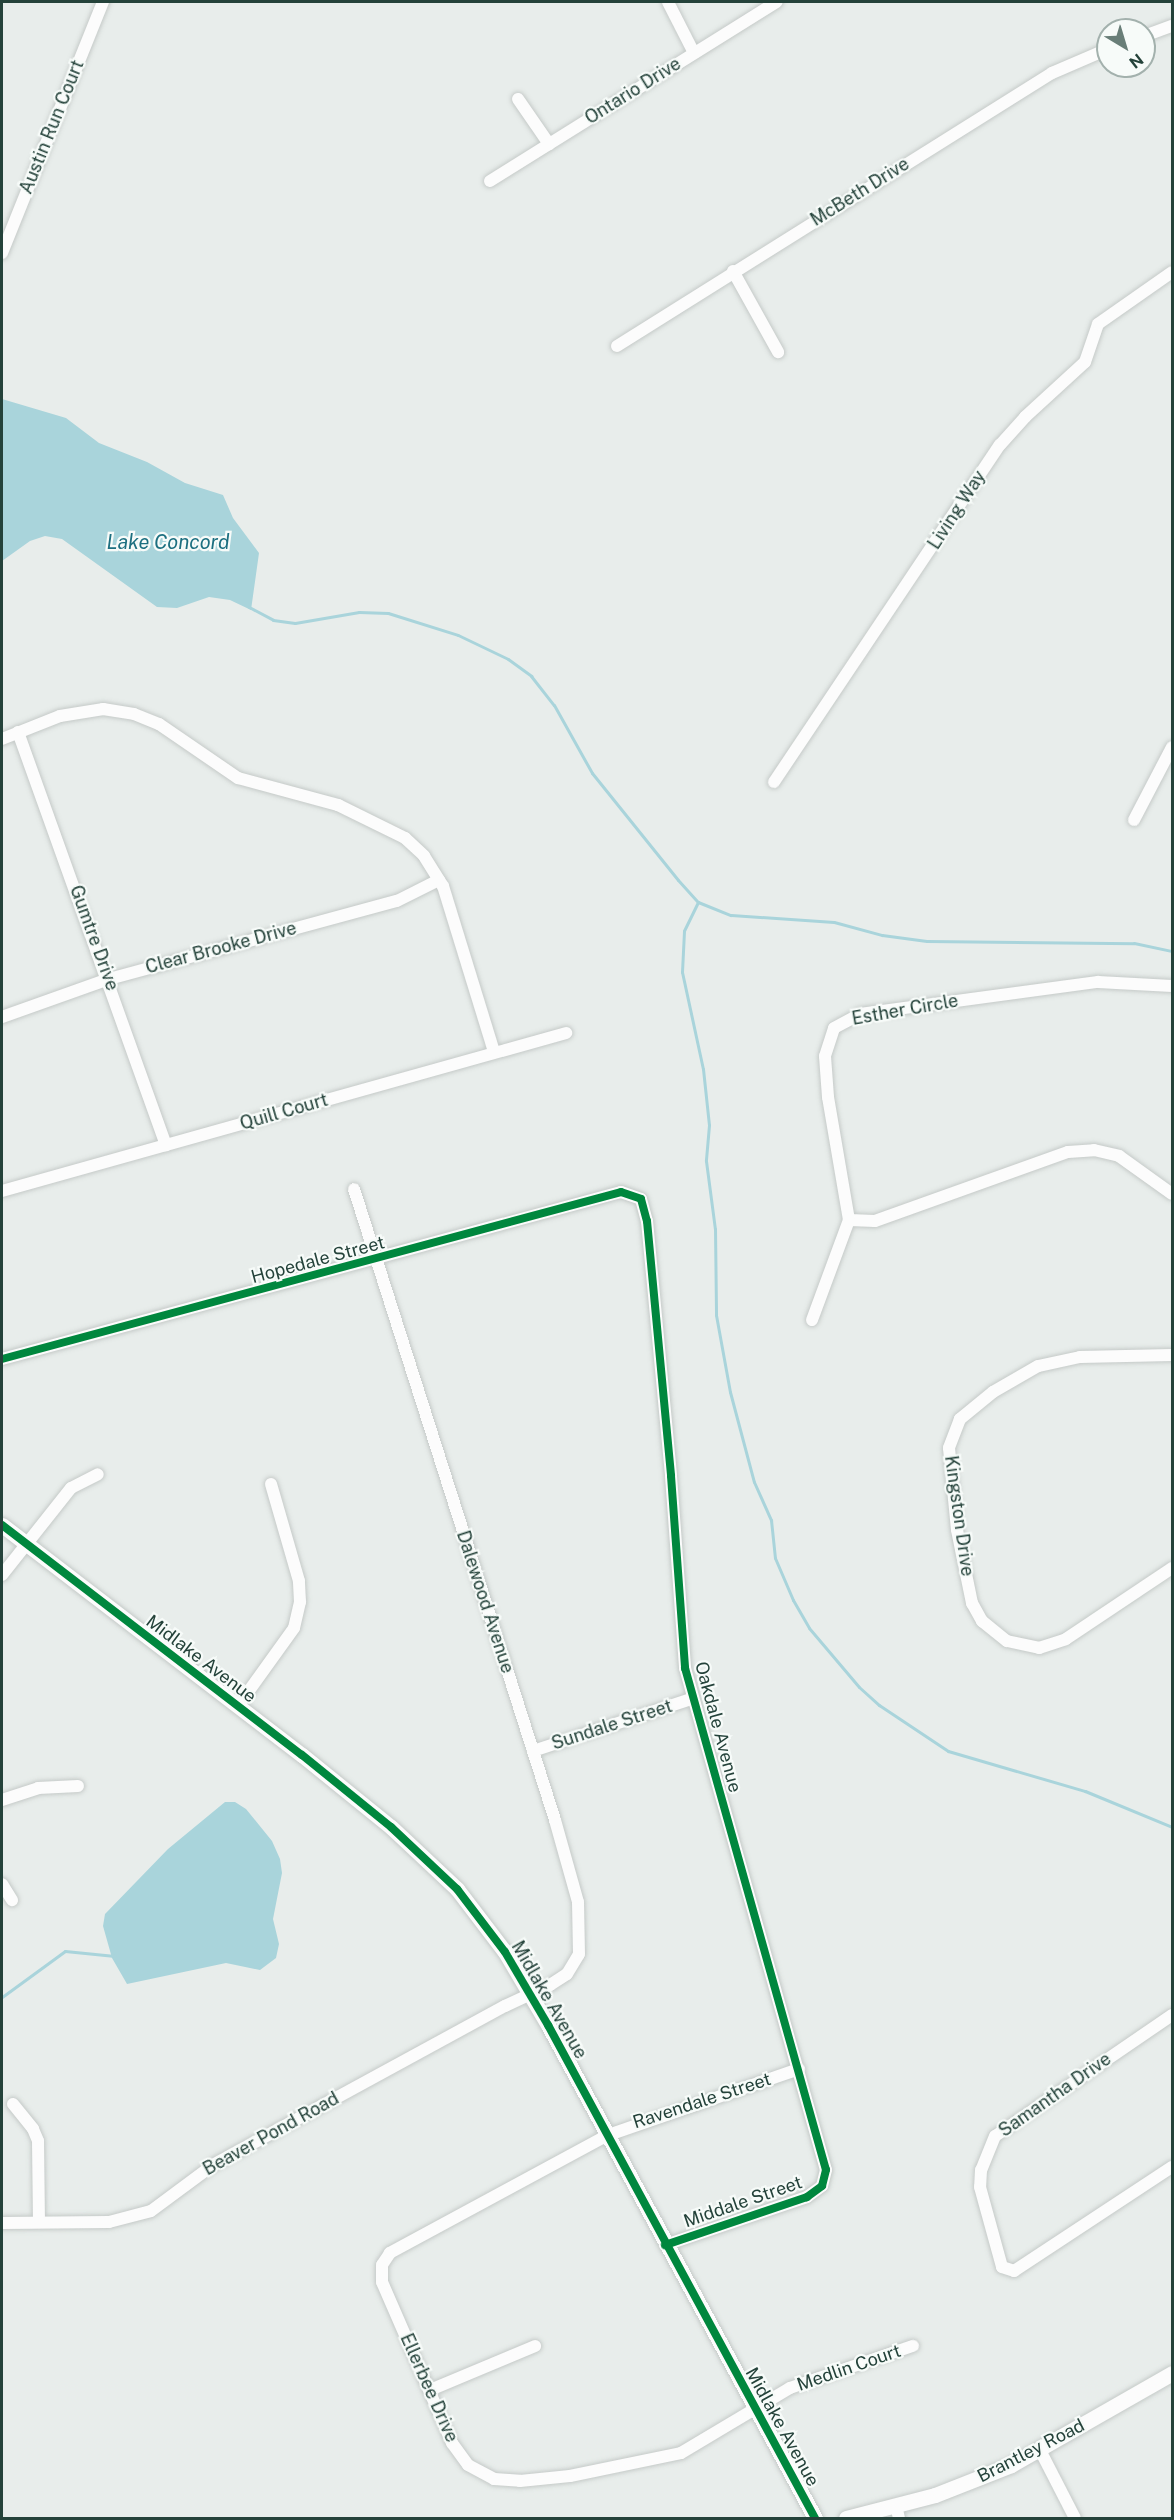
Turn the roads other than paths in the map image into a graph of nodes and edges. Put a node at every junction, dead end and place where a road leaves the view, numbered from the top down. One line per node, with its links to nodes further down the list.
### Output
1 (103, 2): 11 (street, Austin Run Court)
2 (668, 2): 6 (street)
3 (777, 2): 6 (street, Ontario Drive)
4 (1173, 26): 5 (street)
5 (1156, 32)
6 (694, 53): 9 (street, Ontario Drive)
7 (1096, 54): 12 (street, McBeth Drive)
8 (518, 99): 9 (street)
9 (549, 144): 10 (street, Ontario Drive)
10 (490, 181)
11 (2, 253)
12 (733, 271): 14 (street, McBeth Drive); 15 (street)
13 (1173, 272): 19 (street, Living Way)
14 (617, 346)
15 (778, 352)
16 (18, 732): 17 (street); 21 (street); 22 (street, Gumtre Drive)
17 (2, 739)
18 (1173, 747): 20 (street)
19 (774, 782)
20 (1134, 820)
21 (439, 880): 22 (street, Clear Brooke Drive); 26 (street)
22 (109, 979): 24 (street, Clear Brooke Drive); 27 (street, Gumtre Drive)
23 (1173, 986): 32 (street, Esther Circle)
24 (2, 1017)
25 (566, 1033): 26 (street, Quill Court)
26 (494, 1052): 27 (street, Quill Court)
27 (166, 1145): 29 (street, Quill Court)
28 (354, 1190): 33 (street, Dalewood Avenue)
29 (2, 1191)
30 (1173, 1194): 32 (street)
31 (641, 1199): 33 (street, Hopedale Street); 43 (street, Oakdale Avenue)
32 (849, 1221): 34 (street)
33 (375, 1260): 36 (street, Hopedale Street); 45 (street, Dalewood Avenue)
34 (812, 1320)
35 (1173, 1355): 41 (street, Kingston Drive)
36 (2, 1359)
37 (98, 1474): 40 (street)
38 (270, 1484): 44 (street)
39 (2, 1525): 40 (street, Midlake Avenue)
40 (26, 1544): 42 (street); 44 (street, Midlake Avenue)
41 (1173, 1568)
42 (2, 1575)
43 (691, 1699): 45 (street, Sundale Street); 52 (street, Oakdale Avenue)
44 (238, 1707): 50 (street, Midlake Avenue)
45 (533, 1751): 50 (street, Dalewood Avenue)
46 (78, 1786): 47 (street)
47 (2, 1800)
48 (2, 1884): 49 (street)
49 (12, 1900)
50 (530, 1994): 54 (street, Midlake Avenue); 57 (street, Beaver Pond Road)
51 (1173, 2015): 55 (street, Samantha Drive)
52 (799, 2069): 54 (street, Ravendale Street); 56 (street, Oakdale Avenue)
53 (13, 2104): 57 (street)
54 (606, 2136): 59 (street, Midlake Avenue); 63 (street, Ellerbee Drive)
55 (1173, 2168)
56 (825, 2179): 59 (street, Middale Street)
57 (39, 2222): 58 (street, Beaver Pond Road)
58 (2, 2223)
59 (665, 2245): 64 (street, Midlake Avenue)
60 (535, 2346): 63 (street)
61 (913, 2346): 64 (street, Medlin Court)
62 (1173, 2373): 65 (street, Brantley Road)
63 (430, 2390): 64 (street, Ellerbee Drive)
64 (754, 2408): 67 (street, Midlake Avenue)
65 (1040, 2450): 66 (street, Brantley Road); 69 (street)
66 (898, 2512): 68 (street, Brantley Road)
67 (815, 2518)
68 (846, 2518)
69 (1075, 2518)

